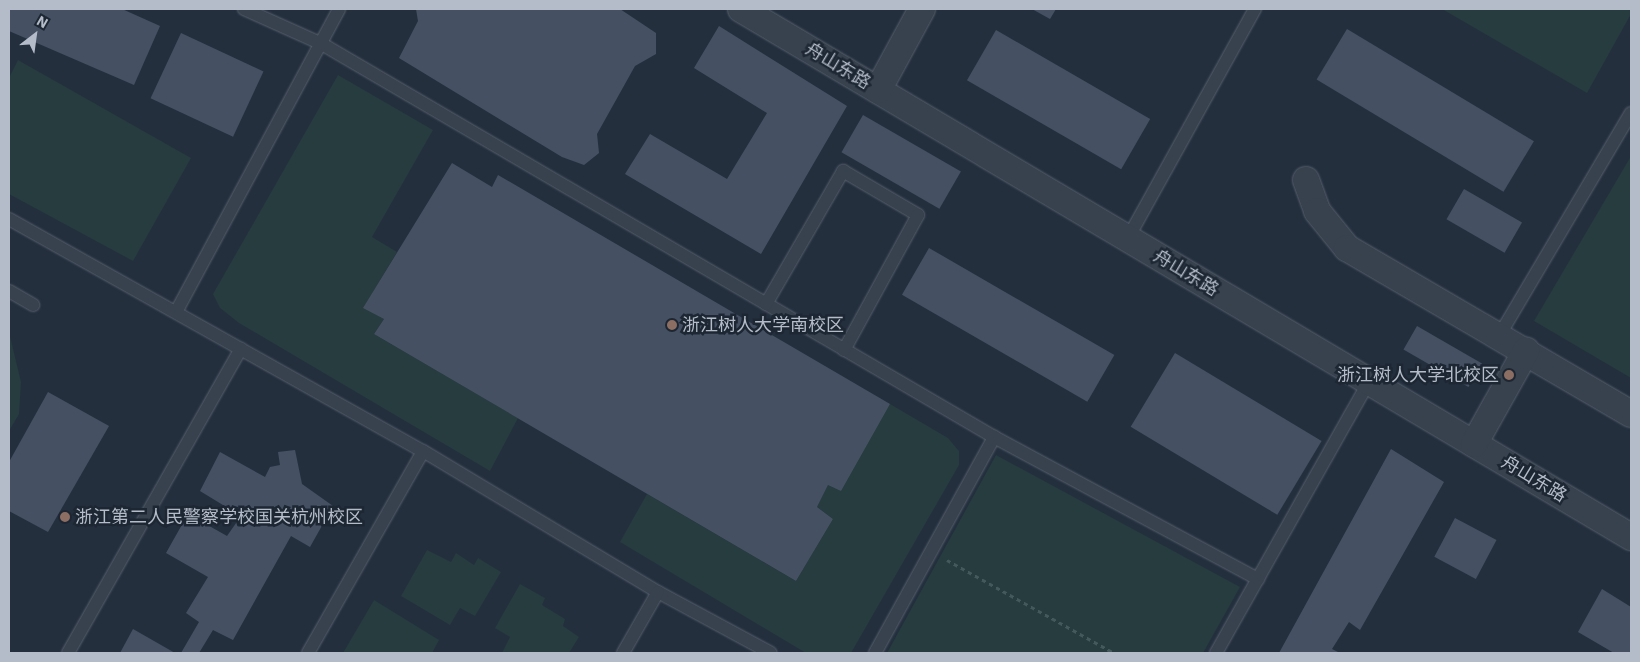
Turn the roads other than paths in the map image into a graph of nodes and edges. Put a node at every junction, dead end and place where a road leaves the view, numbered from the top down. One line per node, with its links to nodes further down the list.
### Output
1 (244, 9): 6 (lane)
2 (339, 9): 6 (lane)
3 (741, 9): 7 (street, 舟山东路)
4 (922, 9): 7 (street)
5 (1256, 9): 11 (lane)
6 (322, 44): 13 (lane); 15 (lane)
7 (878, 90): 11 (street, 舟山东路)
8 (1631, 113): 16 (lane)
9 (1306, 180): 16 (street)
10 (9, 219): 15 (lane)
11 (1128, 238): 20 (street, 舟山东路)
12 (9, 291): 14 (lane)
13 (766, 304): 18 (lane); 18 (lane)
14 (33, 305)
15 (176, 312): 17 (lane)
16 (1499, 336): 19 (street)
17 (241, 349): 24 (lane); 28 (lane)
18 (844, 350): 22 (lane)
19 (1526, 351): 21 (street); 23 (street)
20 (1369, 381): 23 (street, 舟山东路); 26 (lane)
21 (1631, 414)
22 (994, 437): 26 (lane); 32 (lane)
23 (1474, 444): 25 (street, 舟山东路)
24 (424, 451): 27 (lane); 29 (lane)
25 (1631, 536)
26 (1258, 579): 33 (lane)
27 (658, 592): 30 (lane); 31 (lane)
28 (68, 653)
29 (308, 653)
30 (623, 653)
31 (771, 653)
32 (875, 653)
33 (1216, 653)

